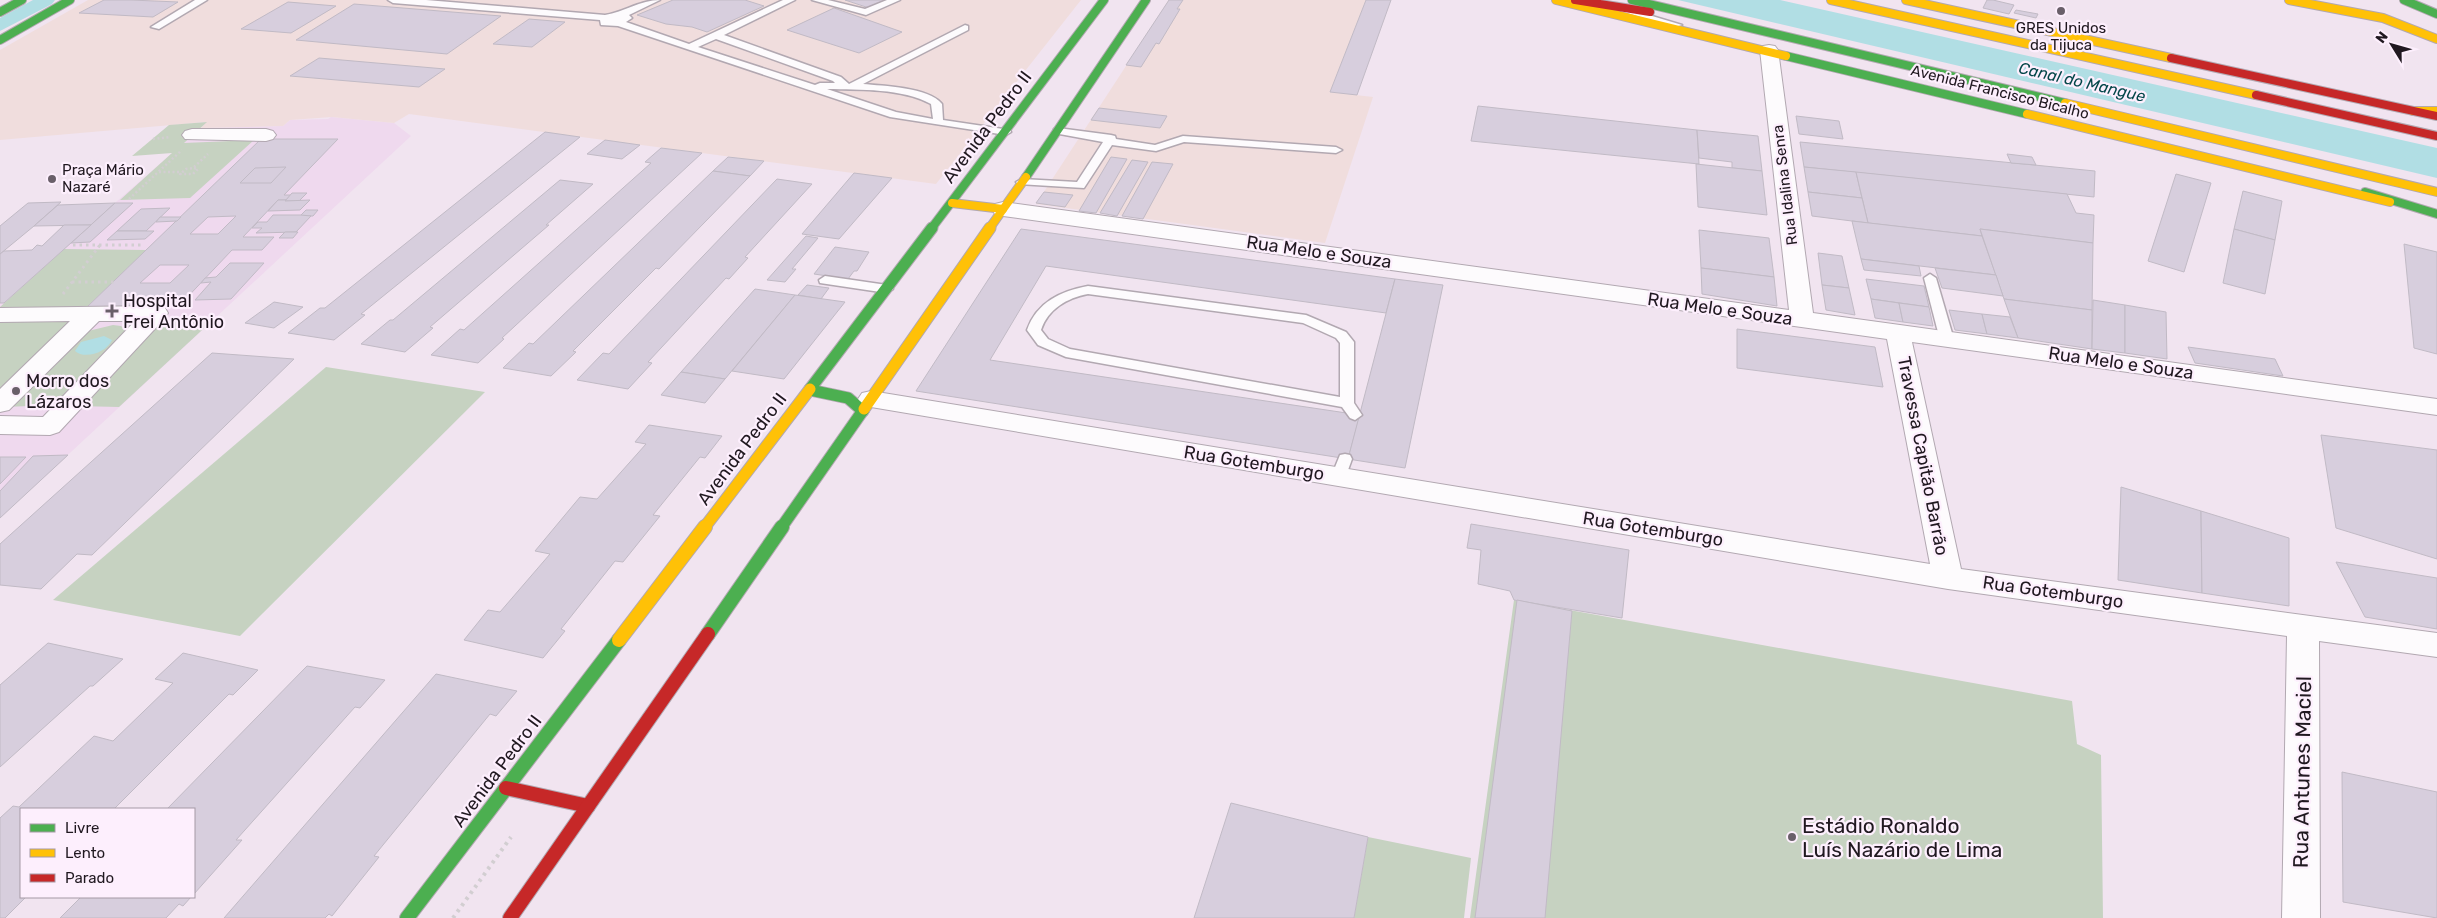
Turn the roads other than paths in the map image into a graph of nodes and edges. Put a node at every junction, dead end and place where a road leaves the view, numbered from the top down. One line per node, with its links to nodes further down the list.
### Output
1 (22, 0): 23 (main road)
2 (70, 0): 32 (main road)
3 (202, 0): 27 (lane)
4 (394, 0): 22 (lane)
5 (498, 0): 22 (lane)
6 (655, 0): 25 (lane)
7 (790, 0): 30 (lane)
8 (817, 0): 9 (lane)
9 (895, 0)
10 (1104, 0): 46 (main road, Avenida Pedro II)
11 (1146, 0): 45 (main road)
12 (1556, 0): 33 (main road, Avenida Francisco Bicalho)
13 (1575, 0): 21 (main road)
14 (1590, 0): 21 (lane)
15 (1632, 0): 29 (main road, Avenida Francisco Bicalho)
16 (1831, 0): 40 (main road)
17 (1906, 0): 35 (main road)
18 (2290, 0): 31 (main road)
19 (2338, 0): 26 (main road)
20 (2404, 0): 24 (main road)
21 (1604, 4): 29 (main road); 33 (lane)
22 (487, 8): 25 (lane)
23 (0, 12)
24 (2437, 14)
25 (621, 19): 34 (lane)
26 (2437, 25)
27 (156, 27)
28 (965, 28): 38 (lane)
29 (1752, 29): 39 (main road, Avenida Francisco Bicalho)
30 (715, 35): 34 (lane); 38 (lane)
31 (2437, 39)
32 (0, 40)
33 (1746, 44): 36 (main road, Avenida Francisco Bicalho)
34 (690, 48): 37 (lane)
35 (2130, 49): 40 (main road); 41 (main road)
36 (1769, 50): 56 (main road, Avenida Francisco Bicalho); 62 (street, Rua Idalina Senra)
37 (808, 86): 38 (lane); 44 (lane)
38 (848, 86): 44 (lane)
39 (2069, 104): 53 (main road, Avenida Francisco Bicalho); 56 (main road)
40 (2323, 111): 48 (main road)
41 (2413, 111): 42 (main road); 43 (main road)
42 (2437, 111)
43 (2437, 116)
44 (938, 121): 46 (lane)
45 (1058, 131): 50 (lane); 52 (main road)
46 (1006, 132): 54 (main road, Avenida Pedro II)
47 (266, 134): 49 (street)
48 (2437, 136)
49 (189, 141)
50 (1108, 142): 51 (lane); 52 (lane)
51 (1336, 150)
52 (1022, 182): 55 (main road)
53 (2437, 192)
54 (952, 203): 55 (main road); 59 (main road, Avenida Pedro II)
55 (1004, 209): 62 (street, Rua Melo e Souza); 67 (main road)
56 (2435, 213)
57 (1930, 278): 64 (lane)
58 (825, 280): 59 (lane)
59 (886, 289): 65 (main road, Avenida Pedro II)
60 (92, 314): 61 (street); 66 (street); 70 (street)
61 (0, 315)
62 (1802, 320): 63 (street, Rua Melo e Souza)
63 (1898, 334): 64 (street, Rua Melo e Souza); 71 (street, Travessa Capitão Barrão)
64 (1947, 340): 68 (street, Rua Melo e Souza)
65 (810, 390): 67 (main road); 74 (main road, Avenida Pedro II)
66 (0, 404)
67 (867, 405): 71 (street, Rua Gotemburgo); 75 (main road)
68 (2437, 406)
69 (1351, 409): 69 (lane)
70 (0, 425)
71 (1948, 578): 72 (street, Rua Gotemburgo)
72 (2303, 627): 73 (street, Rua Gotemburgo); 78 (street, Rua Antunes Maciel)
73 (2437, 645)
74 (506, 788): 75 (main road); 76 (main road, Avenida Pedro II)
75 (588, 806): 77 (main road)
76 (407, 918)
77 (510, 918)
78 (2300, 918)

